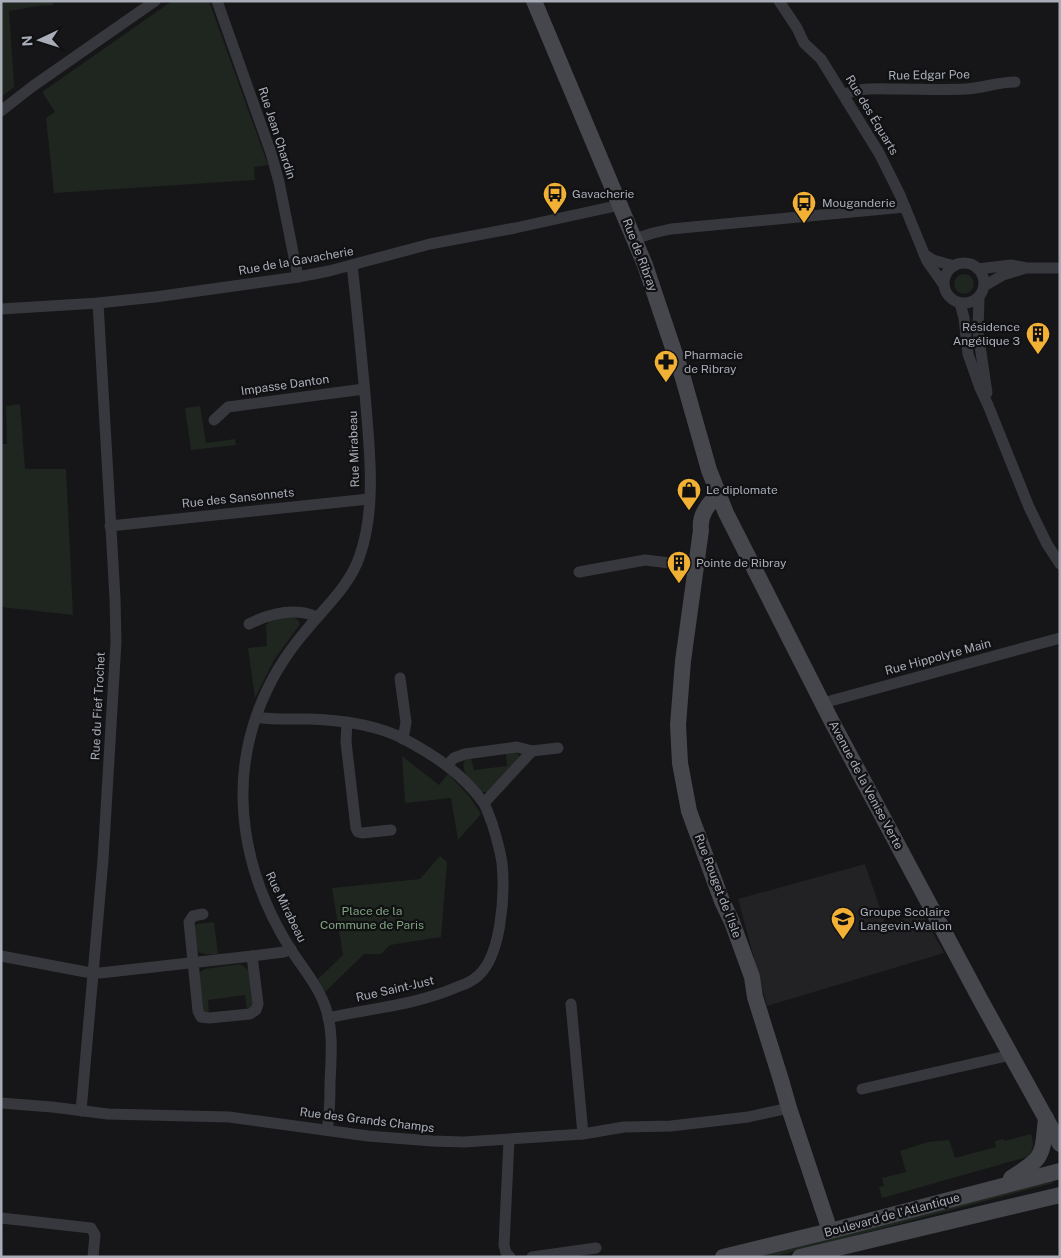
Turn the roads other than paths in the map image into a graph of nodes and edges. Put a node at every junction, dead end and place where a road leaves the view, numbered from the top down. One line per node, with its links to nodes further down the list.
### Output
1 (155, 1): 7 (street)
2 (217, 1): 17 (street, Rue Jean Chardin)
3 (534, 1): 8 (street, Rue de Ribray)
4 (779, 1): 6 (street, Rue des Équarts)
5 (1015, 82): 6 (street, Rue Edgar Poe)
6 (844, 95): 9 (street, Rue des Équarts)
7 (1, 111)
8 (620, 205): 10 (street, Rue de Ribray); 12 (street, Rue de la Gavacherie)
9 (905, 207): 10 (street); 11 (street, Rue des Équarts)
10 (635, 239): 27 (street, Rue de Ribray)
11 (924, 254): 13 (street); 18 (street, Rue des Équarts)
12 (352, 265): 17 (street, Rue de la Gavacherie); 24 (street, Rue Mirabeau)
13 (954, 266): 16 (street); 18 (street)
14 (1027, 268): 15 (street); 16 (street); 19 (street)
15 (1060, 268)
16 (978, 269): 19 (street)
17 (298, 277): 21 (street, Rue de la Gavacherie)
18 (944, 285): 22 (street)
19 (984, 286): 20 (street)
20 (978, 297): 22 (street); 25 (street)
21 (98, 302): 23 (street, Rue de la Gavacherie); 30 (street, Rue du Fief Trochet)
22 (960, 303): 25 (street)
23 (1, 309)
24 (364, 389): 26 (street, Impasse Danton); 28 (street, Rue Mirabeau)
25 (988, 405): 32 (street)
26 (214, 420)
27 (719, 496): 29 (street, Avenue de la Venise Verte); 31 (street, Rue Rouget de l'Isle)
28 (369, 499): 30 (street, Rue des Sansonnets); 35 (street, Rue Mirabeau)
29 (726, 514): 31 (street); 39 (street, Avenue de la Venise Verte)
30 (110, 526): 53 (street, Rue du Fief Trochet)
31 (701, 530): 33 (street, Rue Rouget de l'Isle)
32 (1060, 564)
33 (695, 566): 34 (street); 59 (street, Rue Rouget de l'Isle)
34 (579, 572)
35 (317, 618): 36 (street); 40 (street, Rue Mirabeau)
36 (249, 624)
37 (1060, 638): 39 (street, Rue Hippolyte Main)
38 (400, 678): 42 (street)
39 (823, 703): 56 (street, Avenue de la Venise Verte)
40 (256, 717): 41 (street, Rue Saint-Just); 49 (street, Rue Mirabeau)
41 (347, 722): 42 (street, Rue Saint-Just); 47 (street)
42 (403, 739): 45 (street, Rue Saint-Just)
43 (558, 748): 44 (street)
44 (532, 751): 45 (street); 46 (street)
45 (447, 765): 46 (street, Rue Saint-Just)
46 (484, 803): 55 (street, Rue Saint-Just)
47 (391, 830)
48 (203, 914): 52 (street)
49 (291, 949): 51 (street); 55 (street, Rue Mirabeau)
50 (1, 956): 53 (street)
51 (252, 956): 52 (street); 52 (street)
52 (193, 962): 53 (street)
53 (93, 972): 60 (street, Rue du Fief Trochet)
54 (570, 1004): 63 (street)
55 (328, 1018): 62 (street, Rue Mirabeau)
56 (1011, 1054): 57 (street); 61 (street, Avenue de la Venise Verte)
57 (862, 1089)
58 (1, 1103): 60 (street, Rue des Grands Champs)
59 (789, 1108): 63 (street, Rue des Grands Champs); 70 (street, Rue Rouget de l'Isle)
60 (81, 1111): 62 (street, Rue des Grands Champs)
61 (1046, 1118): 65 (street, Avenue de la Venise Verte); 67 (street)
62 (327, 1130): 64 (street, Rue des Grands Champs)
63 (583, 1134): 64 (street, Rue des Grands Champs)
64 (509, 1140): 74 (street)
65 (1060, 1144)
66 (1060, 1171): 67 (street, Boulevard de l'Atlantique)
67 (999, 1186): 70 (street, Boulevard de l'Atlantique)
68 (1060, 1195): 72 (street, Boulevard de l'Atlantique)
69 (1, 1218): 73 (street)
70 (830, 1231): 76 (street, Boulevard de l'Atlantique)
71 (596, 1248): 75 (street)
72 (839, 1252): 77 (street, Boulevard de l'Atlantique)
73 (93, 1257)
74 (510, 1257)
75 (532, 1257)
76 (723, 1257)
77 (800, 1257)

